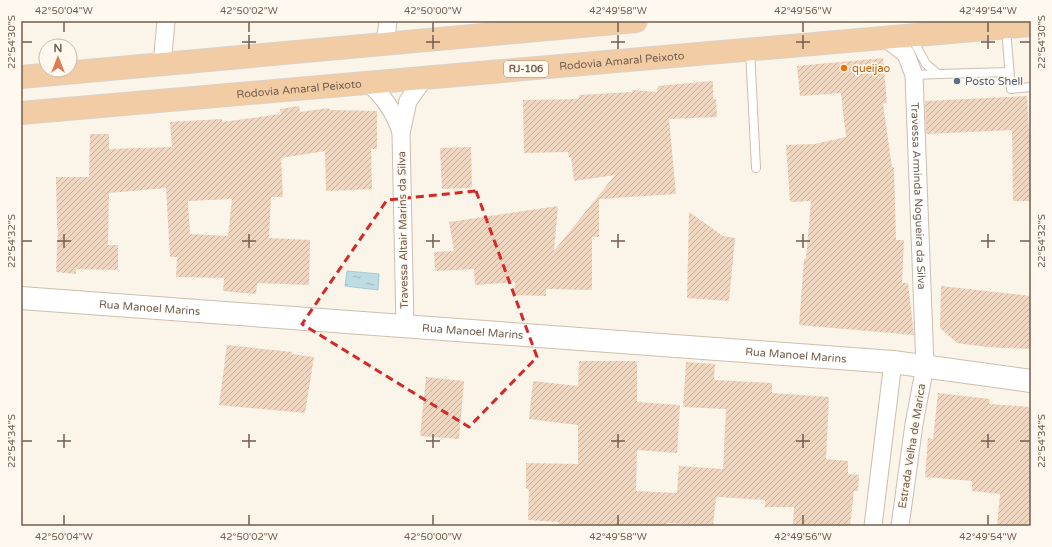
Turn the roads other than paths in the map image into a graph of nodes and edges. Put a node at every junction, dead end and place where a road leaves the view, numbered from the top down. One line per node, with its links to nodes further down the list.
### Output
1 (166, 21): 10 (street)
2 (388, 21): 8 (street)
3 (636, 21): 8 (highway)
4 (1031, 25): 5 (highway, Rodovia Amaral Peixoto / RJ-106)
5 (1006, 27): 6 (highway, Rodovia Amaral Peixoto / RJ-106); 11 (lane)
6 (911, 36): 7 (highway, Rodovia Amaral Peixoto / RJ-106); 12 (lane)
7 (885, 38): 9 (highway, Rodovia Amaral Peixoto / RJ-106); 13 (street, Travessa Arminda Nogueira da Silva)
8 (385, 44): 10 (highway)
9 (750, 49): 15 (highway, Rodovia Amaral Peixoto / RJ-106); 20 (lane)
10 (162, 65): 14 (highway)
11 (1009, 72): 12 (lane); 17 (lane)
12 (938, 74): 13 (lane)
13 (914, 75): 24 (street, Travessa Arminda Nogueira da Silva)
14 (21, 77)
15 (425, 77): 16 (highway, Rodovia Amaral Peixoto / RJ-106); 19 (street, Travessa Altair Marins da Silva)
16 (367, 82): 18 (highway, Rodovia Amaral Peixoto / RJ-106); 19 (street, Travessa Altair Marins da Silva)
17 (1031, 87)
18 (21, 113)
19 (401, 133): 22 (street, Travessa Altair Marins da Silva)
20 (756, 168)
21 (21, 298): 22 (main road, Rua Manoel Marins)
22 (405, 327): 23 (main road, Rua Manoel Marins)
23 (893, 362): 24 (main road, Rua Manoel Marins); 26 (street)
24 (925, 366): 25 (main road, Rua Manoel Marins); 27 (street, Estrada Velha de Marica)
25 (1031, 381)
26 (873, 526)
27 (900, 526)

